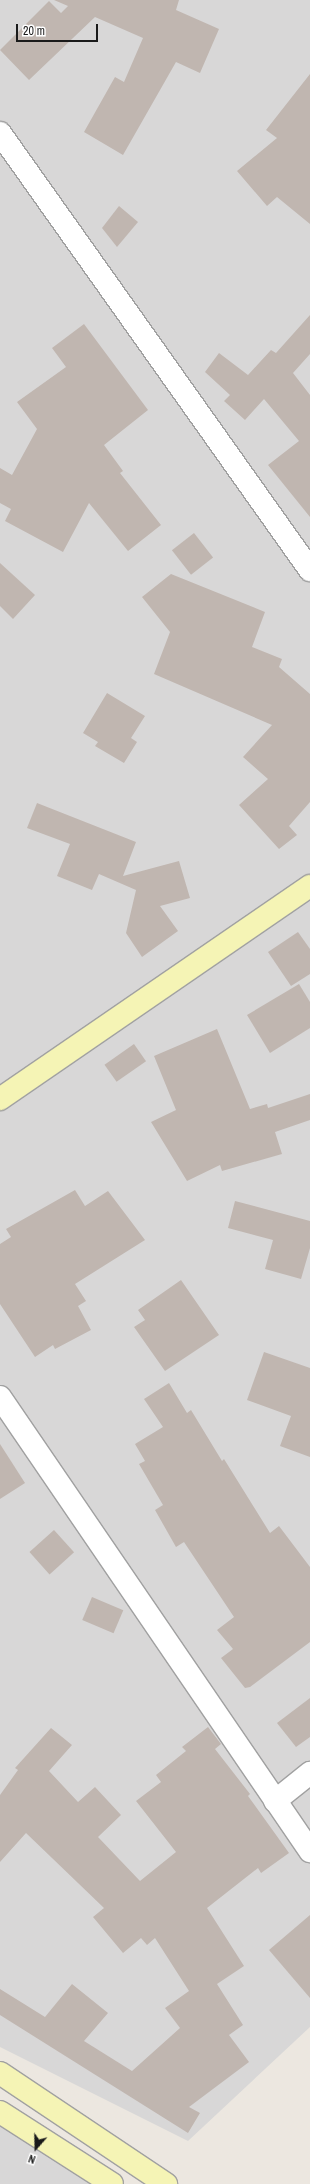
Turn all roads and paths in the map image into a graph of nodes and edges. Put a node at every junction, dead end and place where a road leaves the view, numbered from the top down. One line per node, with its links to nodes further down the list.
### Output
1 (0, 133): 2 (street)
2 (310, 570)
3 (310, 886): 4 (street)
4 (0, 1099)
5 (0, 1397): 7 (street)
6 (310, 1773): 7 (street)
7 (275, 1801): 8 (street)
8 (310, 1851)
9 (0, 2073): 12 (street)
10 (0, 2112): 11 (street)
11 (112, 2184)
12 (166, 2184)

